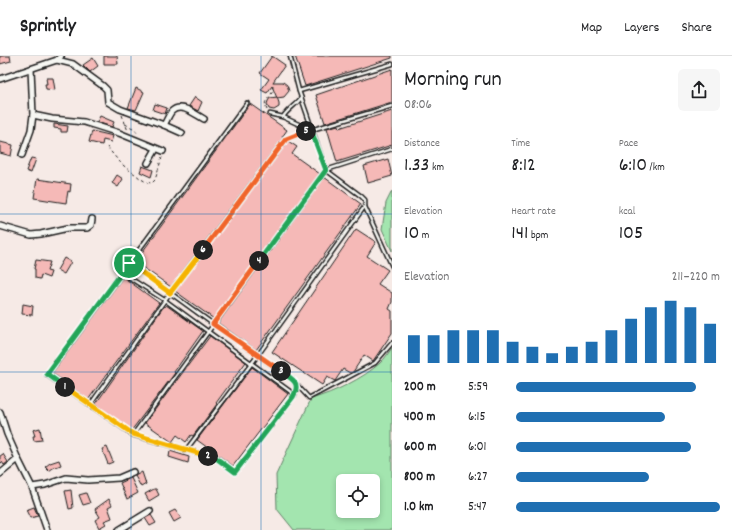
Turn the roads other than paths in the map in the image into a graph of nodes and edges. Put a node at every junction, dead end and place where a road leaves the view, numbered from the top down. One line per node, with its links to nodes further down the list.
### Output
1 (61, 56): 3 (street)
2 (290, 56): 7 (lane)
3 (57, 60): 5 (street); 15 (street)
4 (392, 64): 7 (lane)
5 (32, 69): 6 (street); 12 (street)
6 (0, 79)
7 (299, 91): 8 (lane)
8 (301, 98): 13 (lane); 16 (lane)
9 (247, 102): 27 (lane)
10 (392, 106): 16 (lane)
11 (270, 114): 13 (lane)
12 (33, 115): 18 (street); 21 (street)
13 (283, 117): 16 (lane)
14 (204, 119): 15 (street)
15 (164, 125): 17 (street)
16 (311, 130): 23 (lane); 30 (lane)
17 (182, 134)
18 (156, 148): 20 (street); 22 (street)
19 (392, 149): 23 (lane)
20 (163, 151)
21 (22, 155)
22 (148, 163)
23 (326, 170): 24 (lane); 32 (lane)
24 (365, 206): 28 (lane); 35 (lane)
25 (92, 219): 26 (street)
26 (0, 226)
27 (129, 263): 29 (lane); 30 (lane)
28 (392, 266)
29 (122, 273): 31 (lane); 39 (lane)
30 (170, 293): 31 (lane); 32 (lane)
31 (166, 301): 33 (lane); 39 (lane)
32 (213, 324): 33 (lane); 35 (lane)
33 (209, 331): 36 (lane); 41 (lane)
34 (392, 343): 37 (lane)
35 (258, 355): 36 (lane); 37 (lane)
36 (252, 362): 38 (lane); 42 (lane)
37 (297, 385): 38 (lane)
38 (294, 394): 42 (lane)
39 (90, 405): 41 (lane)
40 (0, 412): 43 (street)
41 (133, 434): 42 (lane)
42 (186, 450)
43 (18, 459): 45 (street); 46 (street)
44 (133, 472): 46 (street)
45 (0, 474)
46 (32, 487): 48 (street)
47 (150, 511): 49 (street)
48 (47, 530)
49 (120, 530)

